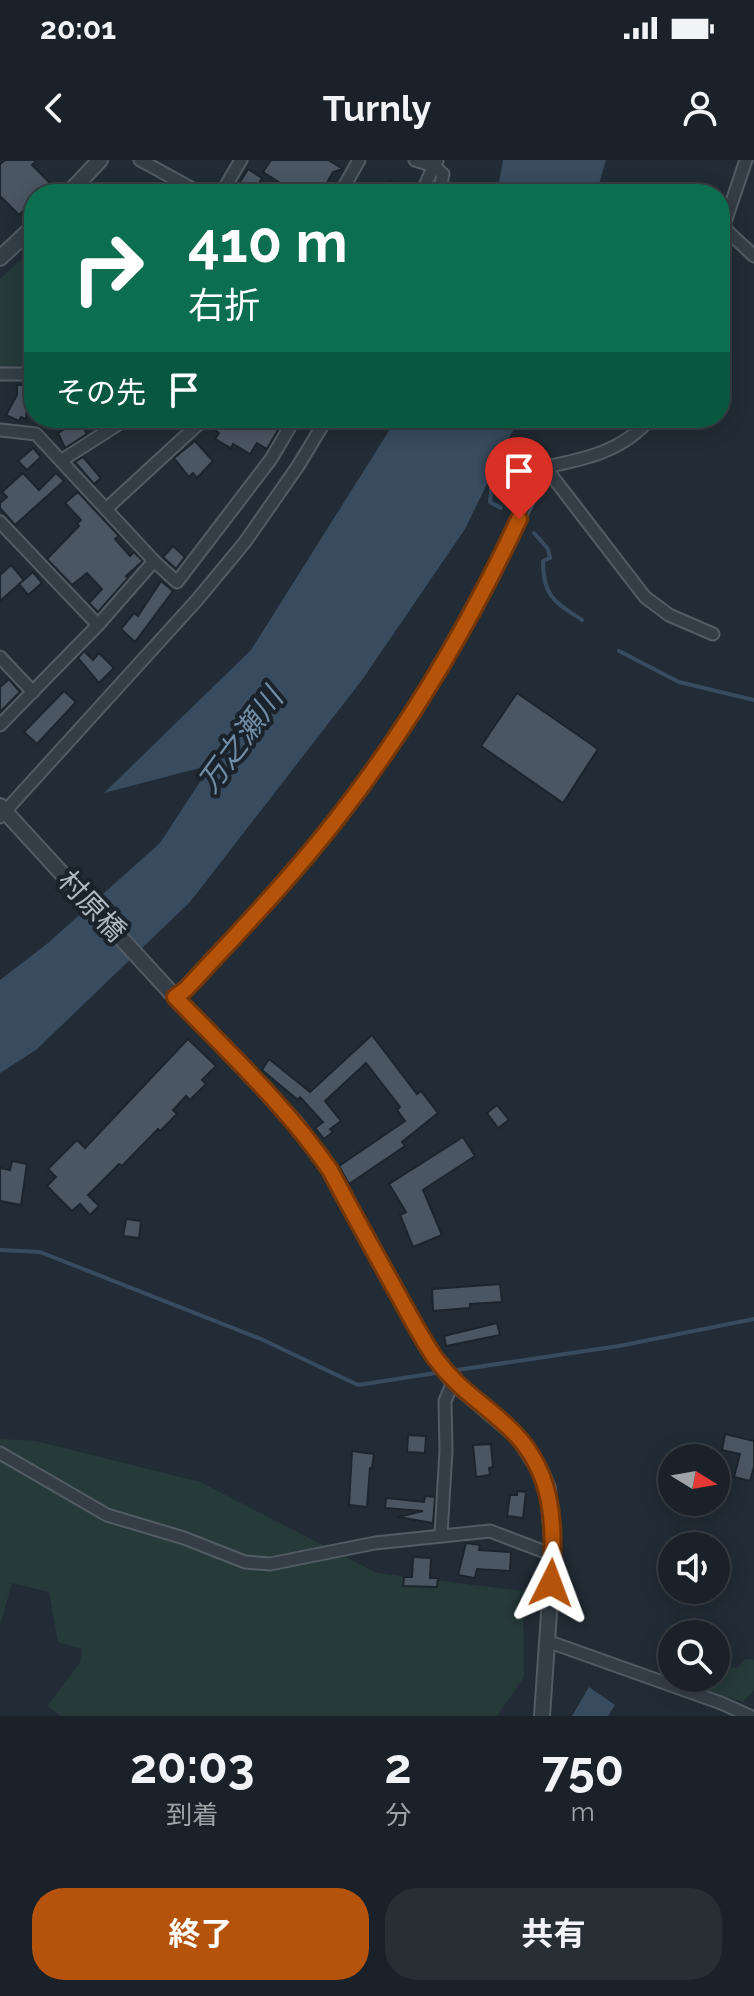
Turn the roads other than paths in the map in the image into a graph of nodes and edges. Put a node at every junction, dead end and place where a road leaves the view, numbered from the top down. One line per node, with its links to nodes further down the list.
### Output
1 (100, 160): 8 (street)
2 (140, 160): 9 (street)
3 (241, 160): 10 (street)
4 (359, 160): 11 (street)
5 (415, 160): 7 (street)
6 (746, 160): 14 (street)
7 (435, 163): 12 (street); 13 (street)
8 (77, 184)
9 (184, 184)
10 (227, 184)
11 (346, 184)
12 (426, 184)
13 (441, 184)
14 (730, 208)
15 (24, 235): 18 (street)
16 (730, 238): 17 (street)
17 (754, 256)
18 (0, 258)
19 (0, 374): 20 (street)
20 (24, 374)
21 (112, 428): 27 (street)
22 (194, 428): 29 (street)
23 (289, 428): 31 (street)
24 (321, 428): 37 (street)
25 (641, 428): 28 (street)
26 (0, 430): 27 (street)
27 (62, 460): 29 (street)
28 (545, 467): 33 (street); 38 (street)
29 (106, 509): 31 (street)
30 (0, 522): 32 (street)
31 (154, 561): 32 (street)
32 (98, 625): 35 (street)
33 (713, 634)
34 (0, 657): 35 (street)
35 (33, 692): 36 (street)
36 (0, 725)
37 (5, 814): 38 (street, 村原橋)
38 (174, 995): 39 (street, 村原橋)
39 (453, 1382): 41 (street); 42 (street, 村原橋)
40 (0, 1453): 41 (street)
41 (441, 1534): 42 (street)
42 (553, 1555): 43 (street, 村原橋)
43 (547, 1641): 44 (street, 村原橋); 45 (street)
44 (542, 1716)
45 (750, 1716)

